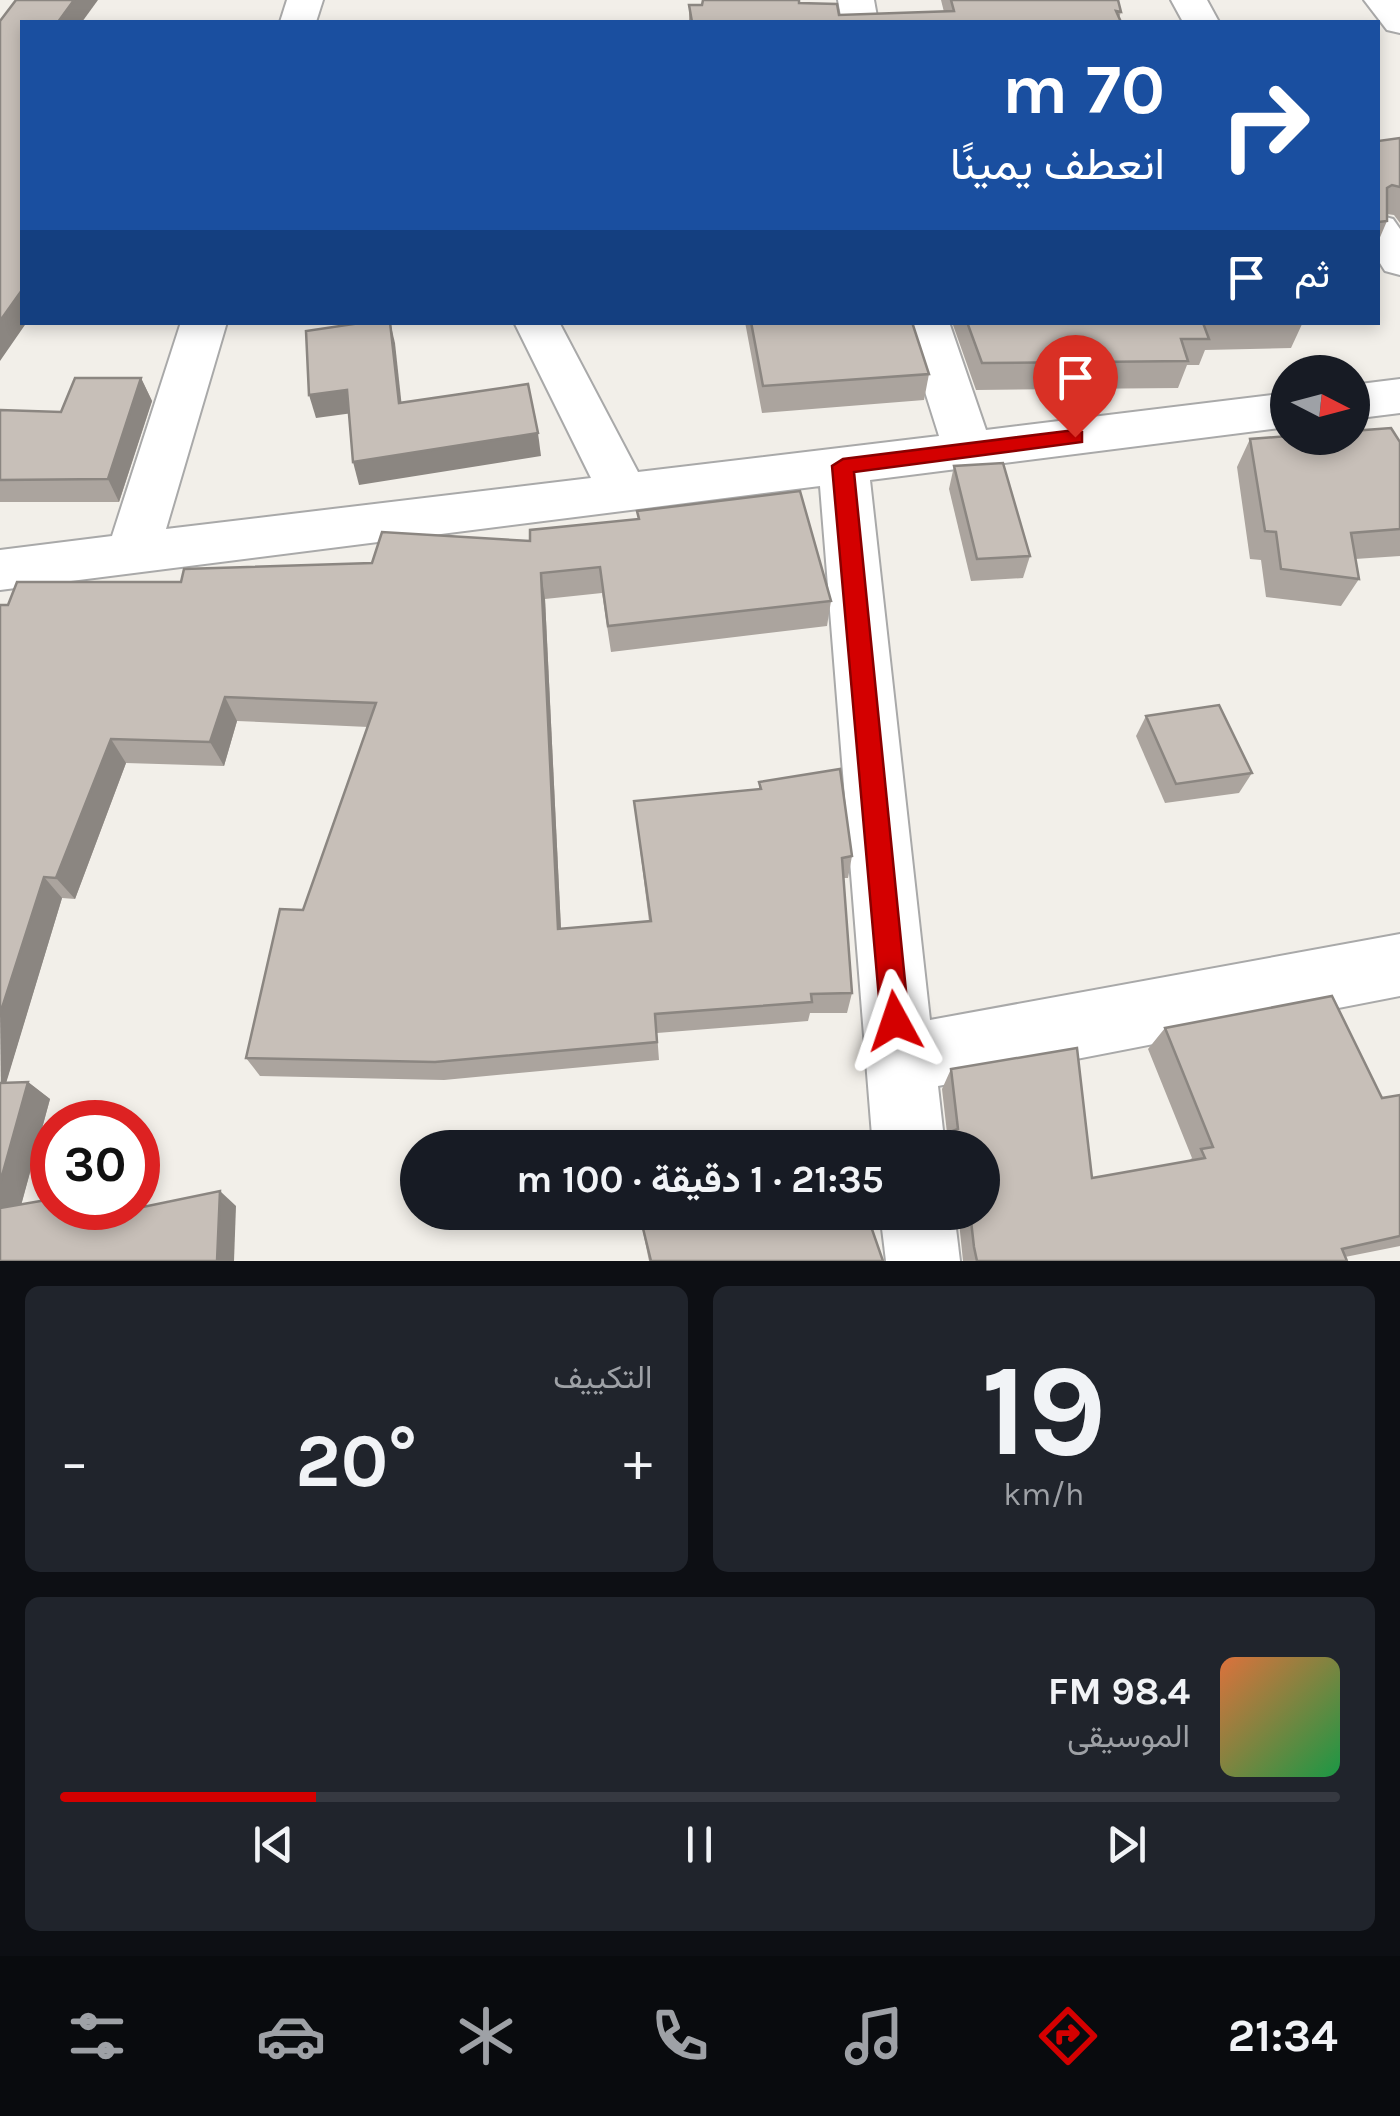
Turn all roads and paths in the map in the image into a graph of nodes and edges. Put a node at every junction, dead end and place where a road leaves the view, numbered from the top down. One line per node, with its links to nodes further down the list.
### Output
1 (1382, 0): 2 (street)
2 (1400, 22)
3 (1380, 231): 4 (street)
4 (1400, 261)
5 (203, 325): 14 (street)
6 (538, 325): 13 (street)
7 (927, 325): 11 (street)
8 (1400, 396): 9 (street)
9 (1370, 400)
10 (1270, 412): 11 (street)
11 (969, 450): 12 (street)
12 (843, 466): 13 (street); 17 (street)
13 (624, 493): 14 (street)
14 (132, 554): 15 (street)
15 (0, 570)
16 (1400, 965): 17 (street)
17 (899, 1060): 18 (street)
18 (908, 1130)
19 (919, 1230): 20 (street)
20 (923, 1261)

